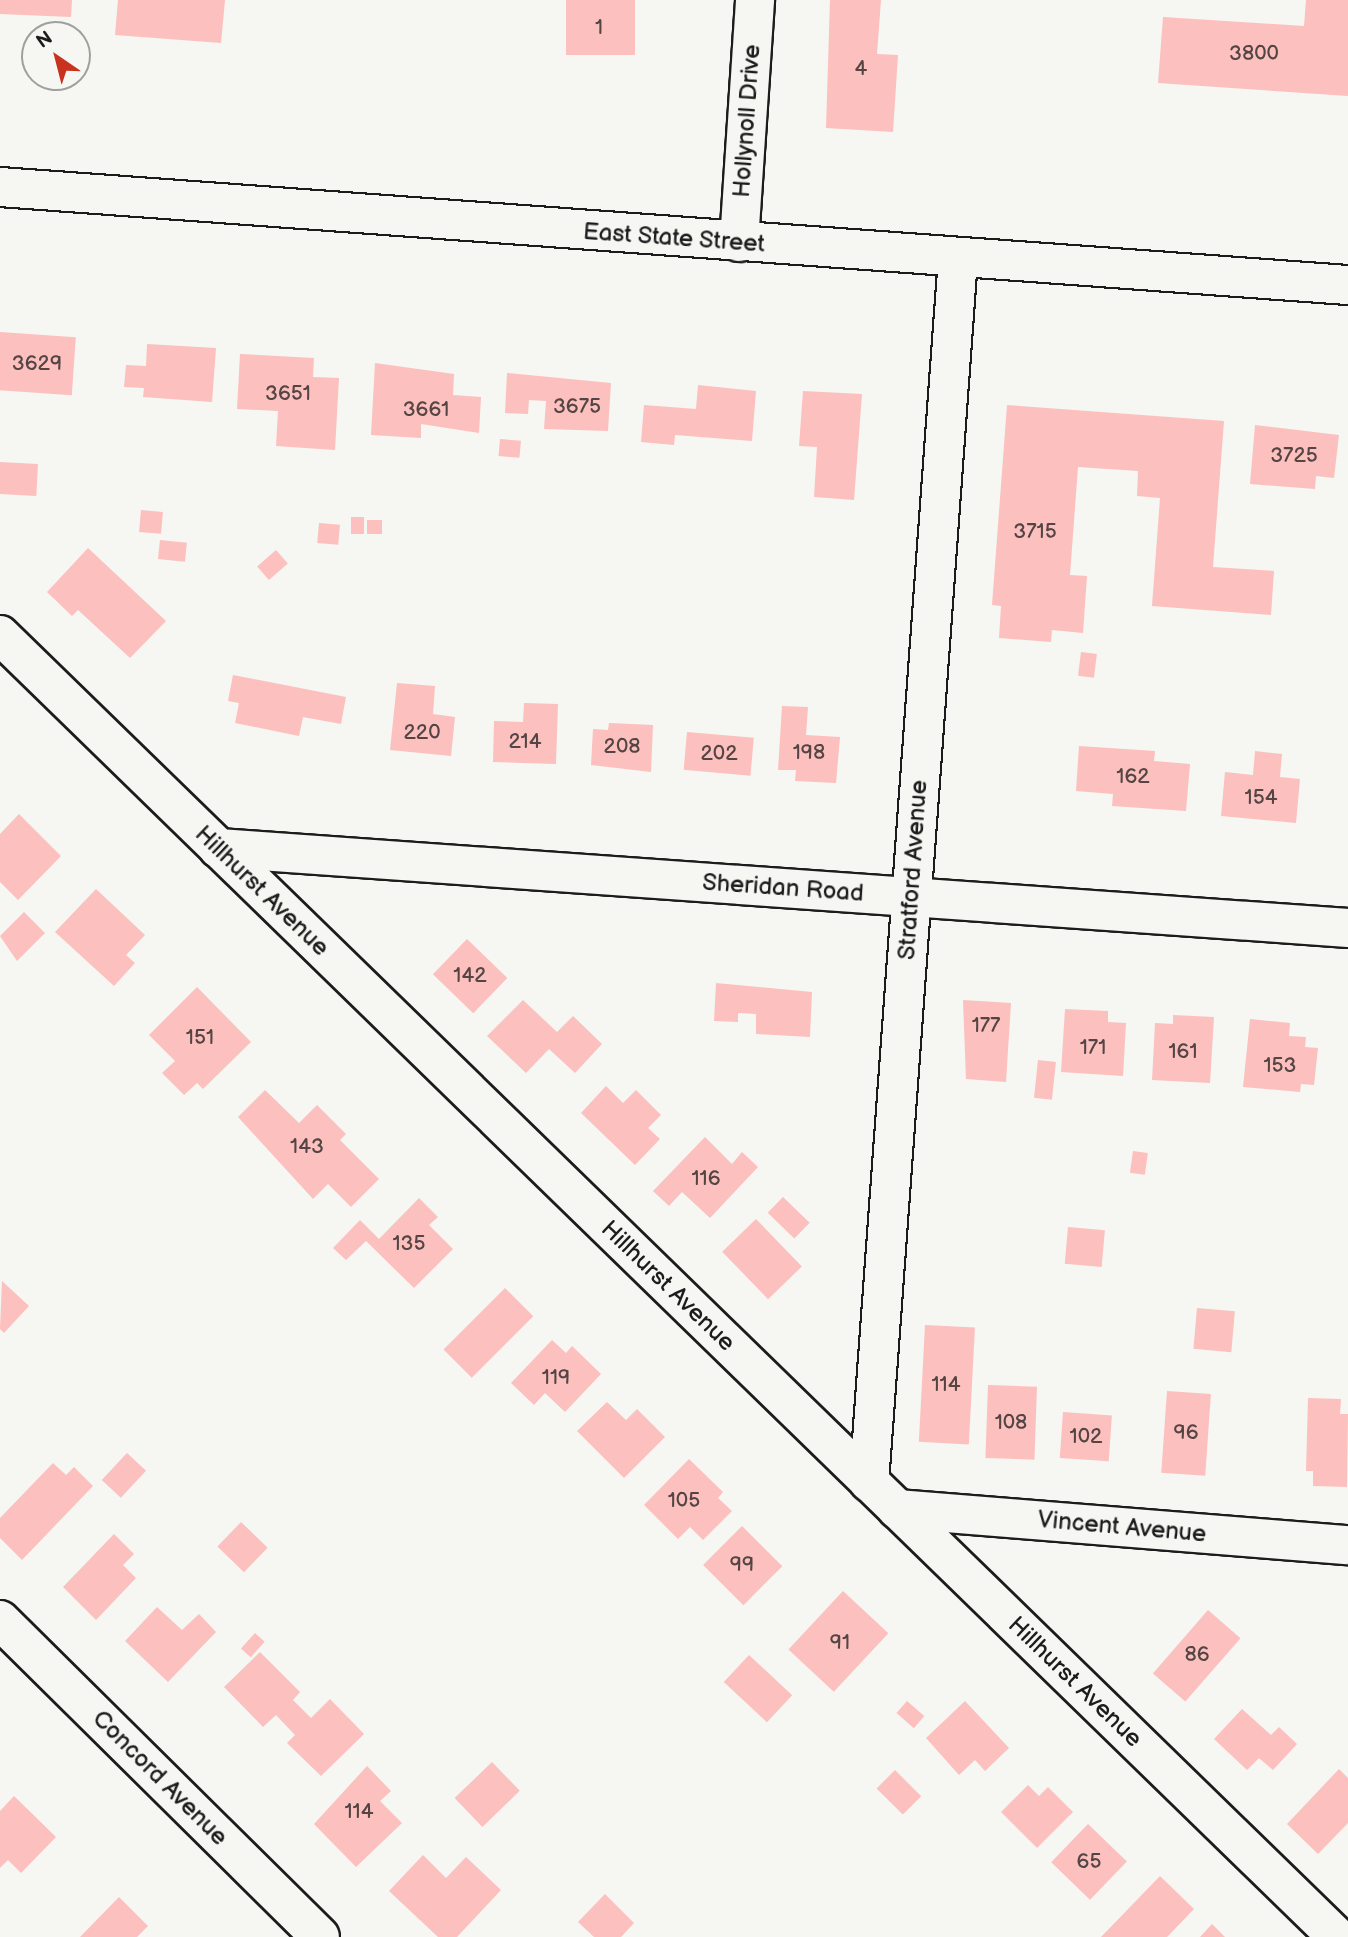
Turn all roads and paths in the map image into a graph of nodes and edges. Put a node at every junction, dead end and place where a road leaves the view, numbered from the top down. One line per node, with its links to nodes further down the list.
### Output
1 (755, 0): 3 (street, Hollynoll Drive)
2 (0, 187): 3 (street, East State Street)
3 (739, 242): 4 (street, East State Street)
4 (958, 258): 5 (street, East State Street); 8 (street, Stratford Avenue)
5 (1348, 285)
6 (0, 635): 7 (street, Hillhurst Avenue)
7 (218, 848): 8 (street, Sheridan Road); 10 (street, Hillhurst Avenue)
8 (912, 897): 9 (street, Sheridan Road); 10 (street, Stratford Avenue)
9 (1348, 928)
10 (869, 1482): 11 (street, Hillhurst Avenue)
11 (897, 1509): 12 (street, Vincent Avenue); 15 (street, Hillhurst Avenue)
12 (1348, 1545)
13 (0, 1620): 14 (street, Concord Avenue)
14 (320, 1937)
15 (1337, 1937)

